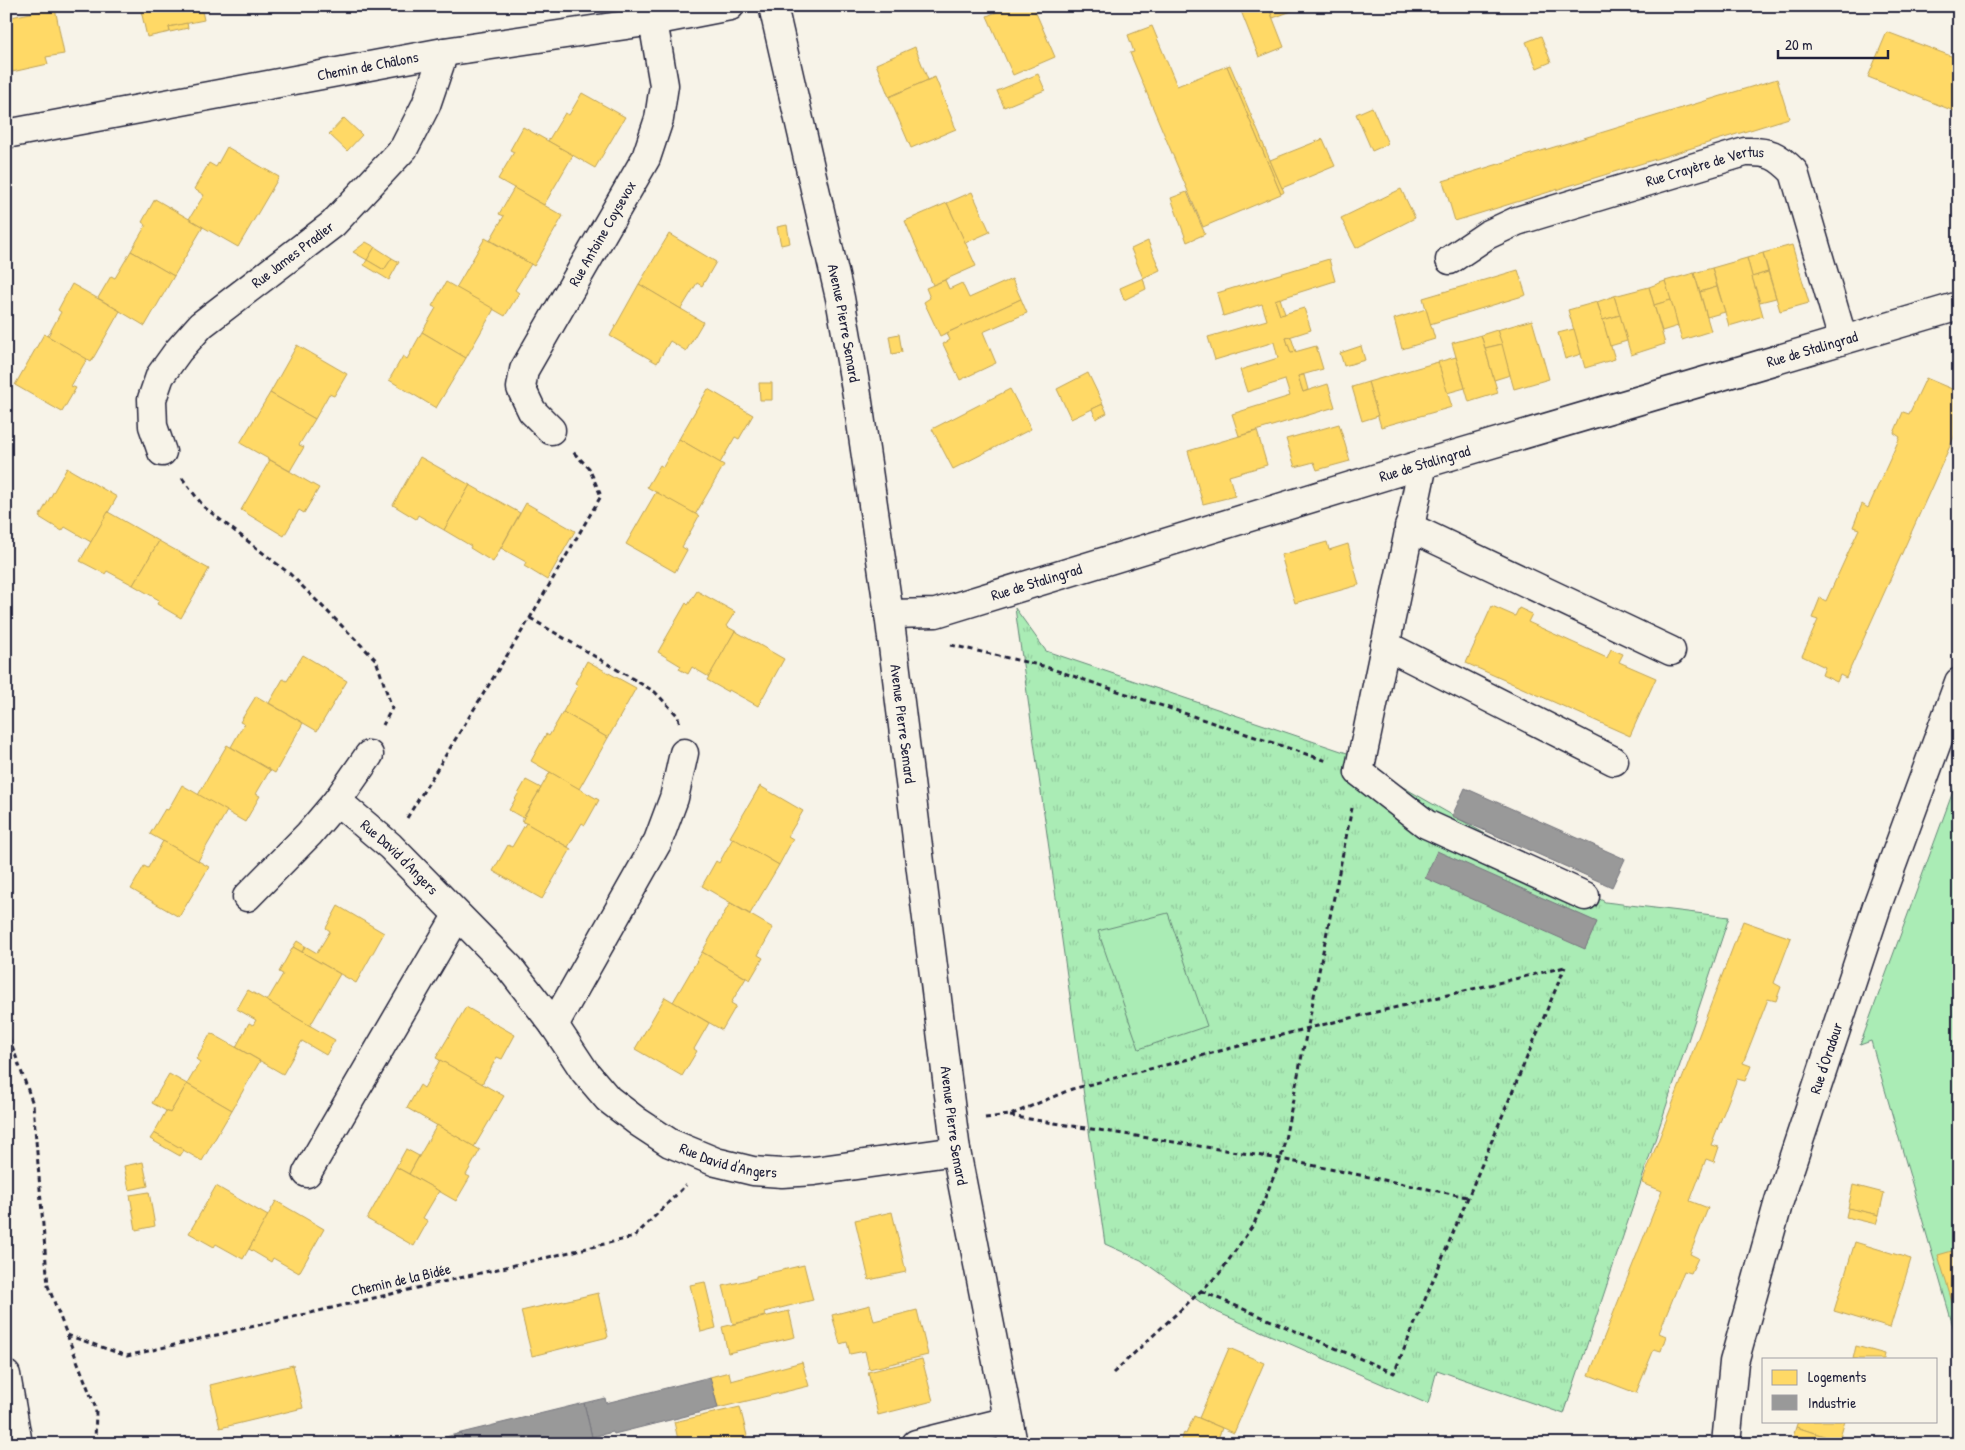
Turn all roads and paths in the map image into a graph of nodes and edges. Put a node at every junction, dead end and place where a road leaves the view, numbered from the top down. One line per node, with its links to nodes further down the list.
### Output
1 (730, 6): 3 (street, Chemin de Châlons)
2 (773, 6): 14 (street, Avenue Pierre Semard)
3 (653, 22): 4 (street, Chemin de Châlons); 9 (street, Rue Antoine Coysevox)
4 (444, 52): 5 (street, Chemin de Châlons); 10 (street, Rue James Pradier)
5 (6, 134)
6 (1450, 260): 8 (street, Rue Crayère de Vertus)
7 (1959, 306): 8 (street, Rue de Stalingrad)
8 (1844, 340): 11 (street, Rue de Stalingrad)
9 (551, 430): 15 (path)
10 (162, 452): 20 (path)
11 (1423, 464): 12 (street); 13 (street, Rue de Stalingrad)
12 (1409, 527): 16 (street); 17 (street)
13 (936, 613): 14 (street, Rue de Stalingrad); 22 (path)
14 (889, 614): 32 (street, Avenue Pierre Semard)
15 (530, 618): 19 (path); 24 (path)
16 (1385, 645): 21 (street); 22 (street)
17 (1671, 651)
18 (1959, 682): 46 (street, Rue d'Oradour)
19 (684, 753): 28 (street)
20 (369, 756): 23 (street)
21 (1614, 762)
22 (1359, 772): 25 (street); 29 (path)
23 (337, 801): 24 (street, Rue David d'Angers); 26 (street)
24 (390, 846): 27 (street, Rue David d'Angers)
25 (1585, 896)
26 (247, 897)
27 (457, 916): 28 (street, Rue David d'Angers); 36 (street)
28 (554, 1025): 35 (street, Rue David d'Angers)
29 (1309, 1028): 31 (path); 34 (path); 37 (path)
30 (6, 1029): 39 (path)
31 (1010, 1116): 32 (path); 34 (path)
32 (952, 1120): 33 (street, Avenue Pierre Semard)
33 (956, 1151): 35 (street, Rue David d'Angers); 42 (street, Avenue Pierre Semard)
34 (1281, 1160): 37 (path); 38 (path)
35 (716, 1162): 39 (path, Chemin de la Bidée)
36 (307, 1174)
37 (1467, 1197): 38 (path)
38 (1201, 1291): 40 (path)
39 (67, 1335): 44 (path)
40 (1113, 1374)
41 (6, 1375): 43 (street)
42 (1010, 1432): 45 (street)
43 (18, 1444)
44 (95, 1444)
45 (916, 1444)
46 (1726, 1444)

